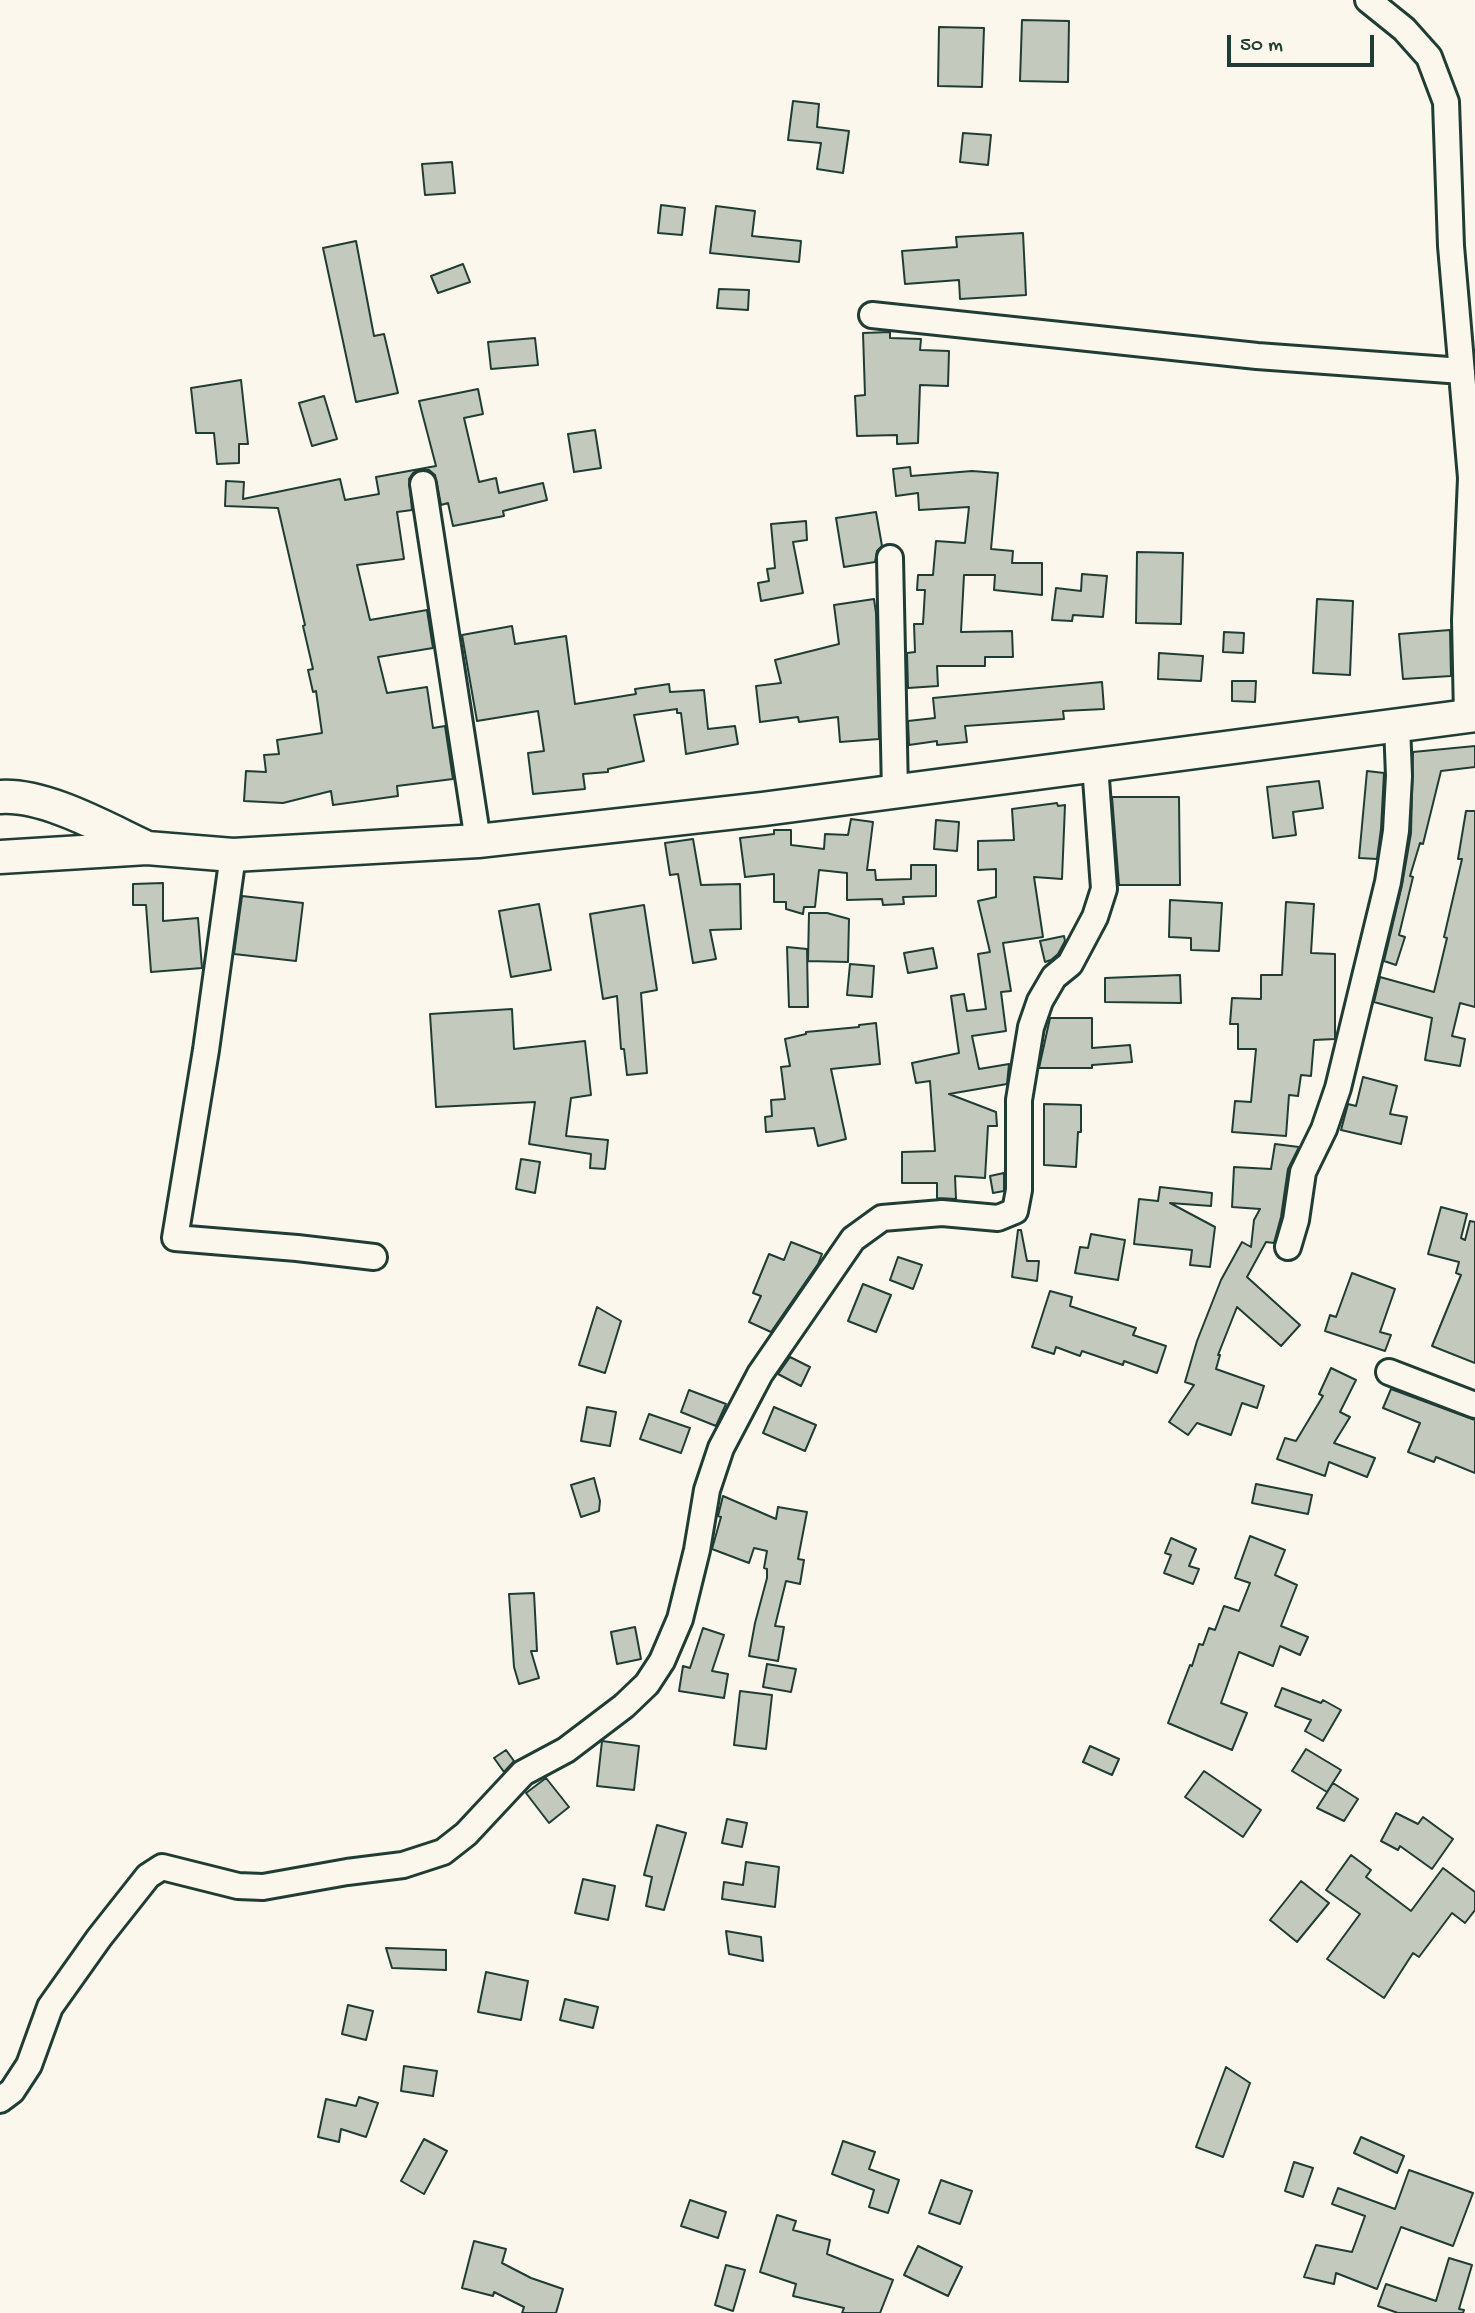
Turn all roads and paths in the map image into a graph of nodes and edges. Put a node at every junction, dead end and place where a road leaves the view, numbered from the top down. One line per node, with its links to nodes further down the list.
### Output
1 (1367, 0): 3 (street)
2 (872, 315): 3 (street)
3 (1462, 371): 6 (street)
4 (423, 484): 11 (street)
5 (890, 558): 9 (street)
6 (1471, 716): 7 (main road)
7 (1397, 725): 8 (main road); 15 (street)
8 (1095, 765): 9 (main road); 19 (street)
9 (895, 792): 11 (main road)
10 (0, 797): 12 (main road)
11 (478, 841): 13 (main road)
12 (147, 848): 13 (main road); 14 (main road)
13 (233, 855): 16 (street)
14 (0, 858)
15 (1288, 1247)
16 (374, 1257)
17 (1390, 1372): 18 (street)
18 (1475, 1405)
19 (0, 2100)

